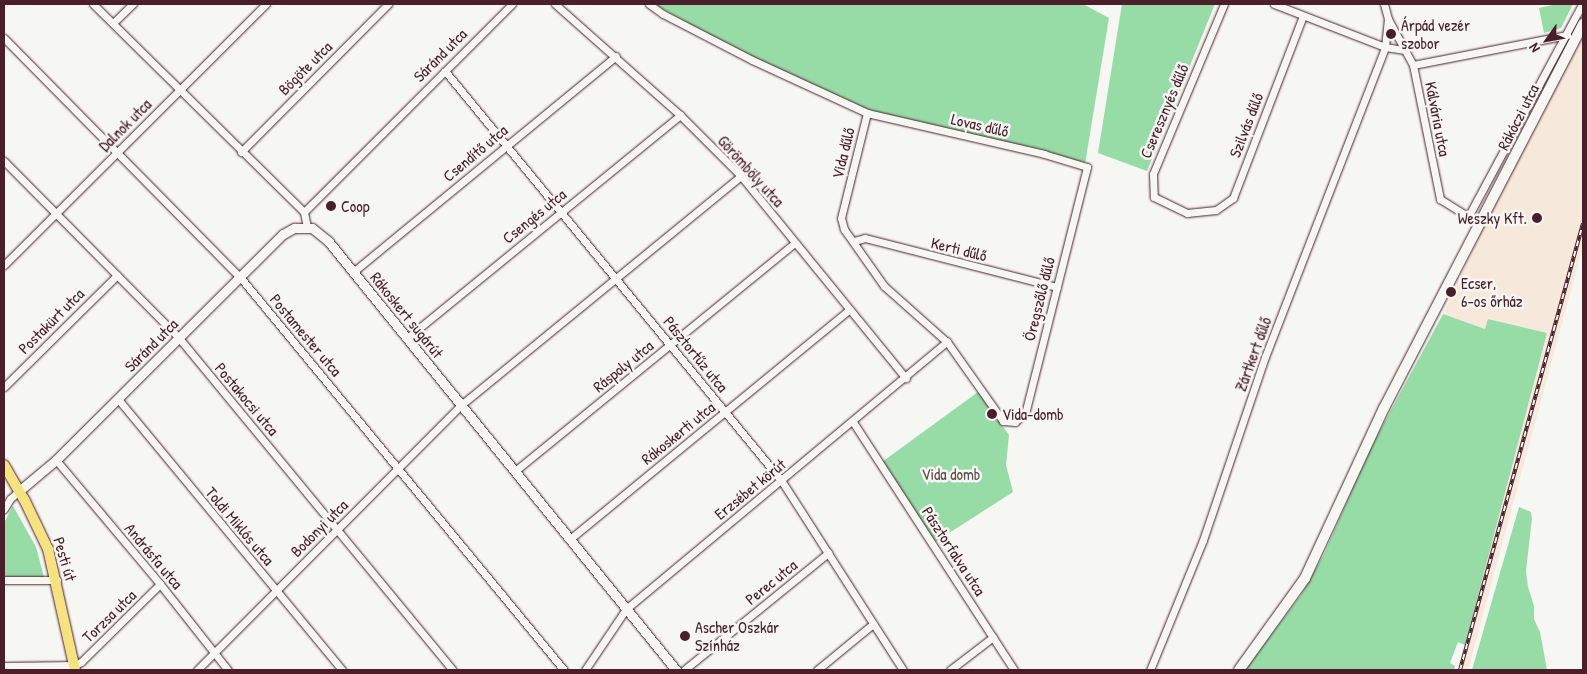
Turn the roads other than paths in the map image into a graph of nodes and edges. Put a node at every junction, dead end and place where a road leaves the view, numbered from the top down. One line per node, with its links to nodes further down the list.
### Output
1 (93, 4): 14 (street)
2 (133, 4): 14 (street)
3 (266, 4): 23 (street, Dalnok utca)
4 (388, 4): 28 (street, Bögöte utca)
5 (512, 4): 22 (street, Sáránd utca)
6 (555, 4): 20 (street, Görömböly utca)
7 (649, 4): 24 (street, Vida dűlő)
8 (1224, 4): 34 (street, Cseresznyés dűlő)
9 (1274, 4): 12 (street)
10 (1384, 4): 13 (street, Kálvária utca)
11 (1582, 4): 16 (street)
12 (1303, 16): 18 (street); 34 (street, Szilvás dűlő)
13 (1388, 19): 18 (street, Zártkert dűlő); 19 (street, Kálvária utca)
14 (113, 24): 23 (street)
15 (1583, 24): 16 (main road, Rákóczi utca)
16 (1571, 37): 21 (street); 36 (street); 37 (main road, Rákóczi utca)
17 (4, 38): 27 (street, Postamester utca)
18 (1385, 47): 19 (street); 91 (street, Zártkert dűlő)
19 (1405, 50): 21 (street, Kálvária utca)
20 (616, 56): 25 (street, Görömböly utca); 26 (street, Csendítő utca)
21 (1413, 65): 36 (street, Kálvária utca)
22 (445, 71): 26 (street, Pásztortűz utca); 33 (street, Sáránd utca)
23 (179, 90): 27 (street, Dalnok utca); 28 (street)
24 (867, 113): 30 (street, Lovas dűlő); 39 (street, Vida dűlő)
25 (680, 115): 31 (street, Görömböly utca); 32 (street, Csengés utca)
26 (505, 145): 32 (street, Pásztortűz utca); 42 (street, Csendítő utca)
27 (118, 151): 35 (street, Dalnok utca); 44 (street, Postamester utca)
28 (241, 152): 33 (street)
29 (4, 161): 35 (street, Postakocsi utca)
30 (1087, 167): 46 (street, Öregszőlő dűlő)
31 (741, 176): 40 (street, Görömböly utca); 45 (street, Bodonyi utca)
32 (562, 211): 45 (street, Pásztortűz utca); 49 (street, Csengés utca)
33 (304, 212): 38 (street)
34 (1187, 213)
35 (56, 214): 41 (street, Dalnok utca); 43 (street, Postakocsi utca)
36 (1468, 217): 37 (street, Kálvária utca)
37 (1480, 224): 92 (main road, Rákóczi utca)
38 (307, 227): 42 (street, Rákoskert sugárút); 44 (street, Sáránd utca)
39 (854, 241): 46 (street, Kerti dűlő); 50 (street, Vida dűlő)
40 (796, 243): 47 (street, Görömböly utca); 51 (street, Ráspoly utca)
41 (4, 265)
42 (352, 272): 49 (street, Rákoskert sugárút)
43 (117, 275): 48 (street, Postakocsi utca); 53 (street, Postakürt utca)
44 (240, 277): 48 (street, Sáránd utca); 61 (street, Postamester utca)
45 (617, 279): 51 (street, Pásztortűz utca); 55 (street, Bodonyi utca)
46 (1057, 288): 58 (street, Öregszőlő dűlő)
47 (849, 310): 52 (street, Görömböly utca); 56 (street, Rákoskerti utca)
48 (179, 338): 54 (street, Sáránd utca); 66 (street, Postakocsi utca)
49 (407, 338): 55 (street, Rákoskert sugárút)
50 (947, 342): 52 (street, Erzsébet körút); 58 (street, Vida dűlő)
51 (670, 345): 56 (street, Pásztortűz utca); 62 (street, Ráspoly utca)
52 (906, 378): 57 (street, Erzsébet körút)
53 (4, 387)
54 (118, 399): 59 (street, Sáránd utca); 72 (street, Toldi Miklós utca)
55 (461, 405): 61 (street, Bodonyi utca); 62 (street, Rákoskert sugárút)
56 (725, 412): 63 (street, Pásztortűz utca); 67 (street, Rákoskerti utca)
57 (853, 422): 63 (street, Erzsébet körút); 75 (street, Pásztorfalva utca)
58 (1003, 422)
59 (56, 460): 64 (street, Sáránd utca); 71 (street, Andrásfa utca)
60 (4, 465): 64 (main road, Pesti út)
61 (399, 468): 66 (street, Bodonyi utca); 83 (street, Postamester utca)
62 (515, 471): 67 (street, Rákoskert sugárút)
63 (781, 480): 68 (street, Pásztortűz utca); 73 (street, Erzsébet körút)
64 (19, 492): 65 (street); 70 (main road, Pesti út)
65 (4, 509)
66 (337, 530): 72 (street, Bodonyi utca); 82 (street, Postakocsi utca)
67 (570, 539): 73 (street, Rákoskert sugárút)
68 (828, 553): 74 (street, Pásztortűz utca); 86 (street, Perec utca)
69 (4, 580): 70 (street)
70 (57, 580): 78 (main road, Pesti út)
71 (160, 584): 76 (street, Andrásfa utca); 78 (street, Torzsa utca)
72 (276, 591): 76 (street, Bodonyi utca); 81 (street, Toldi Miklós utca)
73 (626, 608): 84 (street, Erzsébet körút); 85 (street, Rákoskert sugárút)
74 (873, 624): 87 (street); 88 (street, Pásztortűz utca)
75 (993, 637): 89 (street); 90 (street, Pásztorfalva utca)
76 (214, 653): 79 (street, Bodonyi utca); 80 (street, Andrásfa utca)
77 (4, 666): 78 (street)
78 (75, 668)
79 (197, 670)
80 (228, 670)
81 (342, 670)
82 (453, 670)
83 (564, 670)
84 (585, 670)
85 (676, 670)
86 (684, 670)
87 (817, 670)
88 (903, 670)
89 (950, 670)
90 (1014, 670)
91 (1150, 670)
92 (1238, 670)

